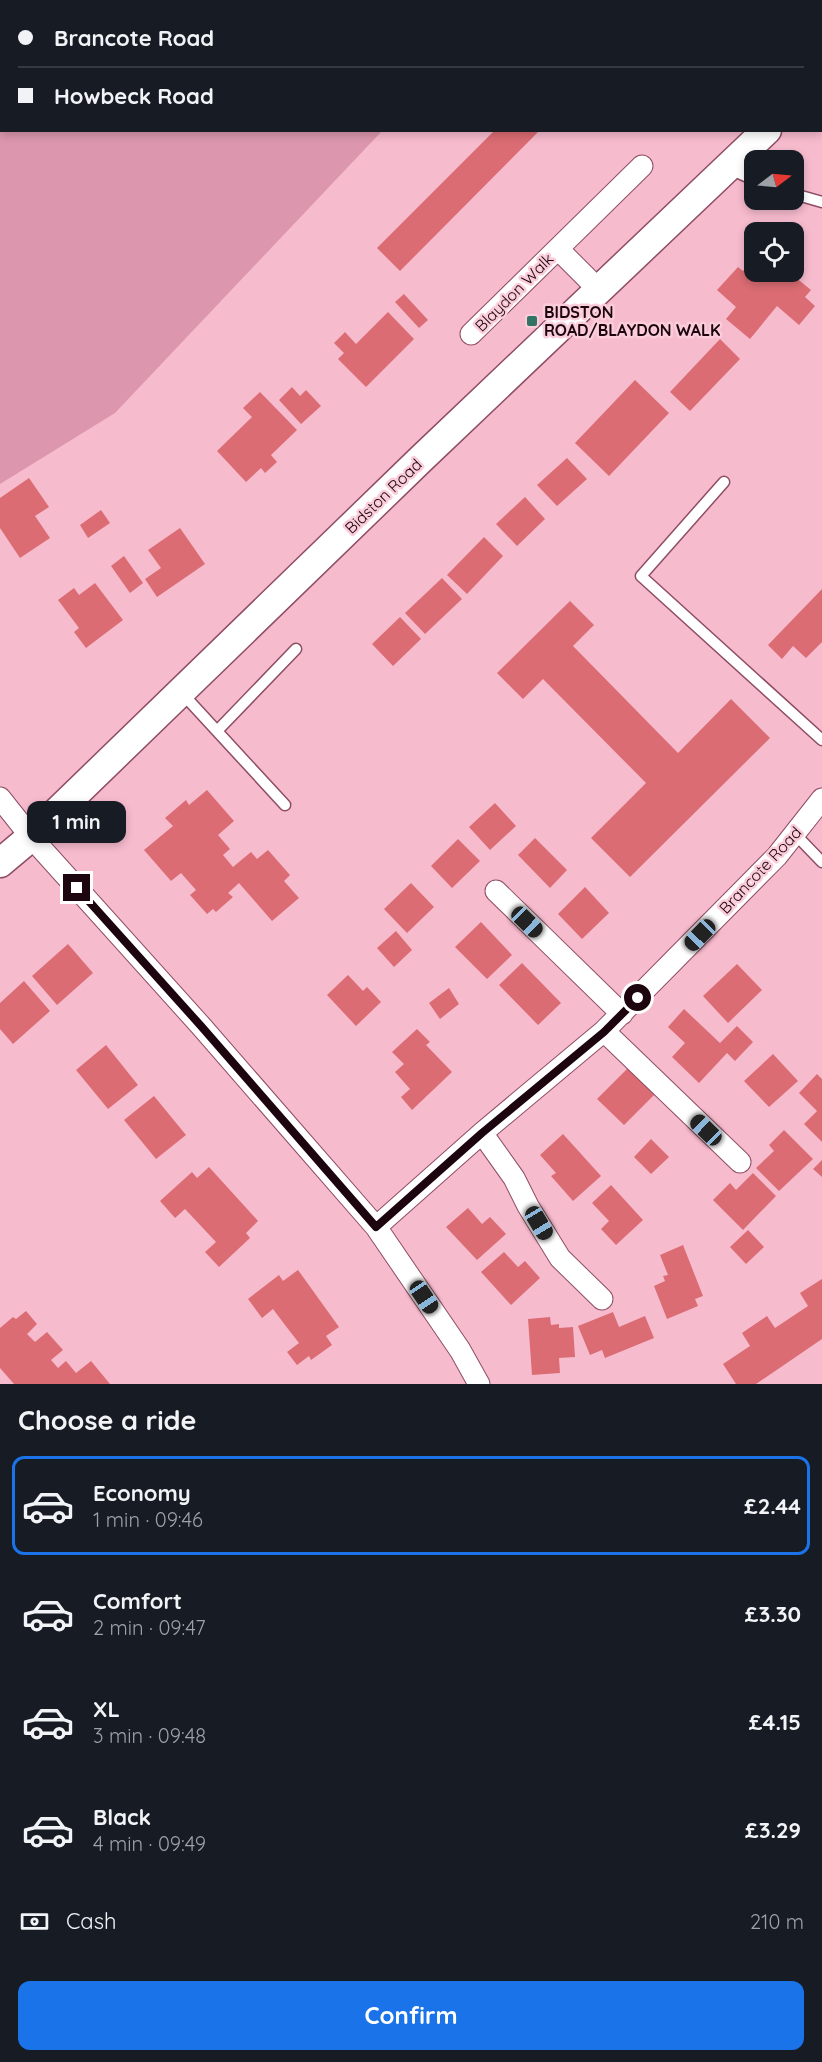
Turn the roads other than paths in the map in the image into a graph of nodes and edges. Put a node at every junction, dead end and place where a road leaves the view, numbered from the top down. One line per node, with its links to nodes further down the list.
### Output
1 (765, 132): 3 (main road, Bidston Road)
2 (642, 166): 7 (street, Blaydon Walk)
3 (727, 168): 4 (lane); 8 (main road, Bidston Road)
4 (744, 176)
5 (804, 197): 6 (lane)
6 (822, 202)
7 (558, 249): 8 (street, Blaydon Walk); 9 (street, Blaydon Walk)
8 (599, 290): 12 (main road, Bidston Road)
9 (471, 334)
10 (724, 482): 14 (lane)
11 (296, 649): 13 (lane)
12 (180, 692): 13 (lane); 19 (main road, Bidston Road)
13 (218, 731): 17 (lane)
14 (822, 740)
15 (0, 798): 19 (street)
16 (822, 799): 18 (street, Brancote Road)
17 (285, 805)
18 (795, 834): 20 (lane); 23 (street, Brancote Road)
19 (31, 837): 21 (main road, Bidston Road); 27 (street)
20 (822, 862)
21 (0, 863)
22 (496, 891): 23 (street)
23 (622, 1014): 24 (street, Brancote Road)
24 (604, 1032): 25 (street, Brancote Road); 26 (street)
25 (482, 1133): 27 (street, Brancote Road); 28 (street)
26 (740, 1162)
27 (376, 1227): 29 (street)
28 (602, 1299)
29 (479, 1384)

